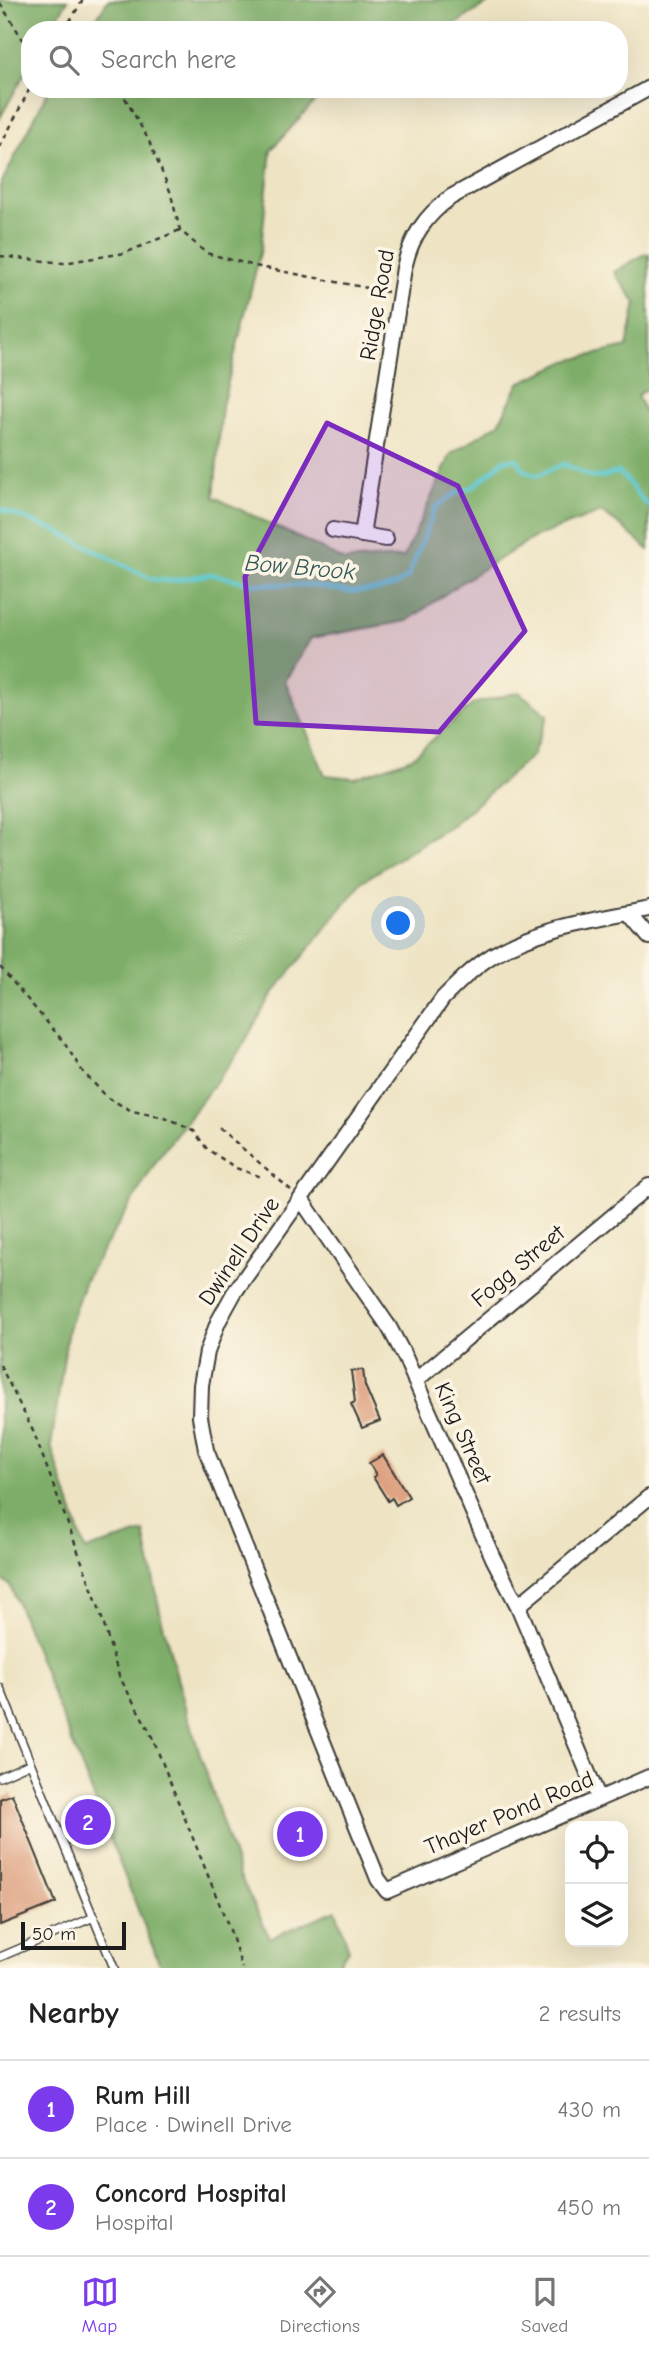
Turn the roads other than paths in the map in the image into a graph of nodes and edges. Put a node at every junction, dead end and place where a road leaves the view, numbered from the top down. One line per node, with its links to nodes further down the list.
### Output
1 (649, 88): 3 (street, Ridge Road)
2 (333, 530): 3 (street)
3 (362, 535): 4 (street)
4 (386, 539)
5 (649, 909): 6 (street, Dwinell Drive)
6 (629, 913): 7 (street); 9 (street, Dwinell Drive)
7 (649, 937)
8 (649, 1186): 10 (street, Fogg Street)
9 (301, 1199): 10 (street, King Street); 18 (street, Dwinell Drive)
10 (415, 1381): 12 (street, King Street)
11 (649, 1497): 12 (street)
12 (518, 1606): 17 (street, King Street)
13 (0, 1688): 14 (lane)
14 (29, 1764): 15 (lane); 19 (lane)
15 (0, 1777)
16 (649, 1777): 17 (street, Thayer Pond Road)
17 (599, 1799): 18 (street, Thayer Pond Road)
18 (387, 1891)
19 (94, 1917): 20 (lane); 21 (lane)
20 (0, 1957)
21 (114, 1968)

